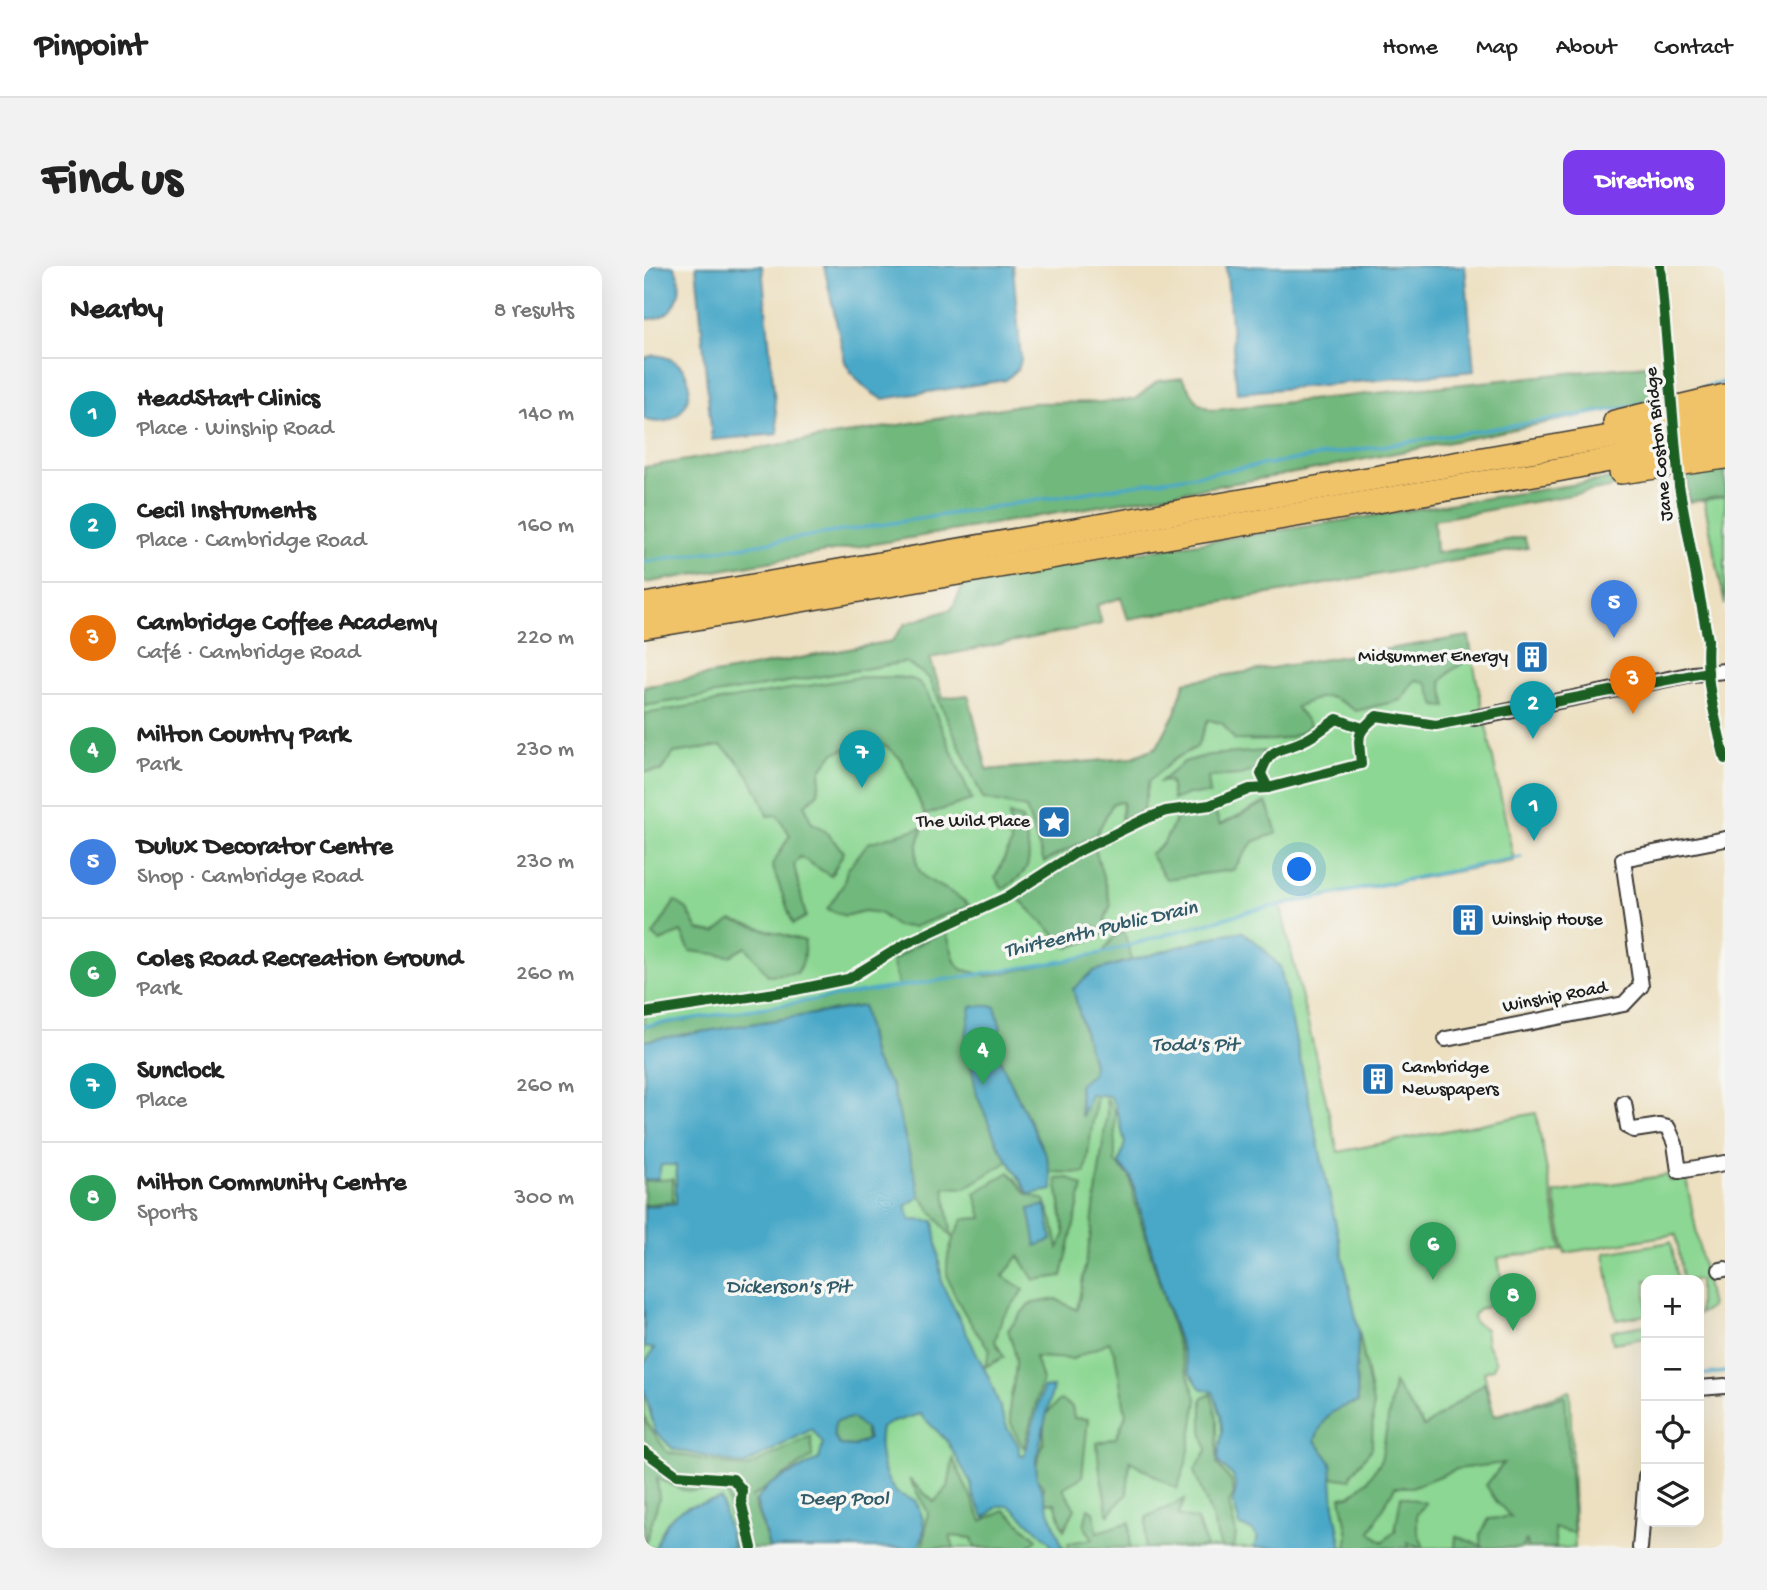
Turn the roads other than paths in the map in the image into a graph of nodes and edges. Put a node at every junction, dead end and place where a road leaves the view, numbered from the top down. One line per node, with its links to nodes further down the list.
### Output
1 (1725, 396): 4 (highway)
2 (1725, 417): 4 (highway)
3 (1725, 438): 6 (highway)
4 (1509, 455): 7 (highway)
5 (1725, 457): 6 (highway)
6 (1448, 487): 8 (highway)
7 (644, 605)
8 (644, 627)
9 (1725, 671): 10 (street)
10 (1474, 718)
11 (1725, 839): 12 (street, Winship Road)
12 (1446, 1039)
13 (1624, 1103): 14 (street)
14 (1725, 1163)
15 (1725, 1386): 16 (street)
16 (1704, 1388)
17 (1642, 1527): 18 (street)
18 (1640, 1548)

